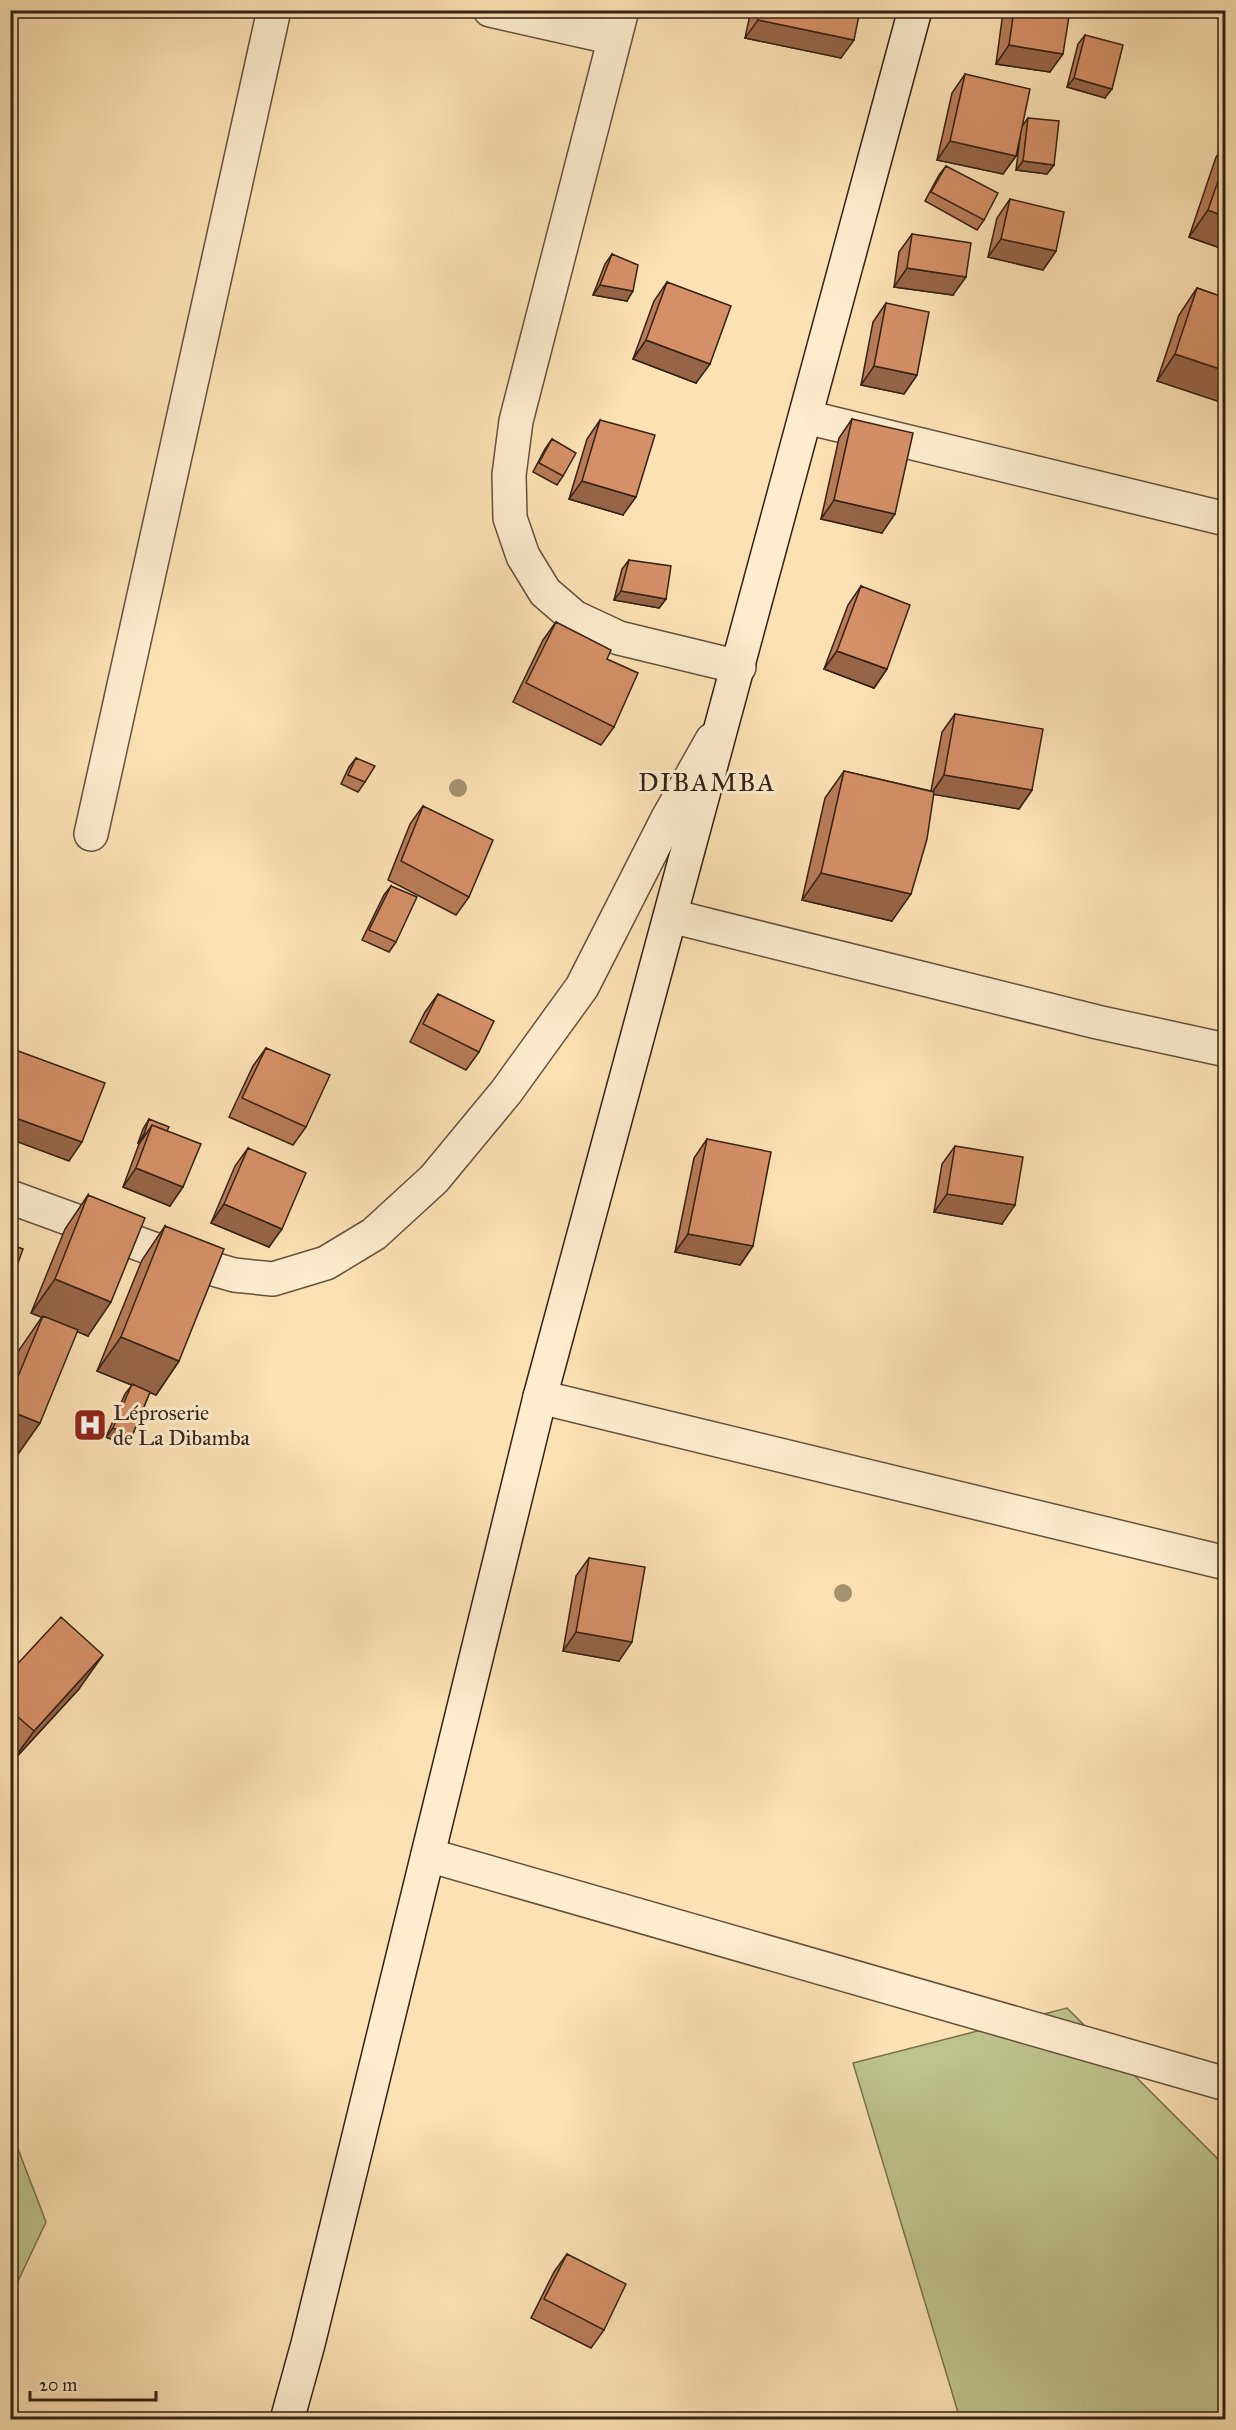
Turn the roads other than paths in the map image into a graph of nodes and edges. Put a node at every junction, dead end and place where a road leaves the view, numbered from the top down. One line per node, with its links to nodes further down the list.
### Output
1 (274, 10): 9 (street)
2 (490, 10): 4 (street)
3 (915, 10): 5 (street)
4 (618, 24): 7 (street)
5 (806, 417): 6 (street); 7 (street)
6 (1226, 519)
7 (739, 667): 8 (street)
8 (726, 715): 10 (street); 12 (street)
9 (91, 834)
10 (671, 916): 11 (street); 13 (street)
11 (1226, 1050)
12 (10, 1197)
13 (540, 1397): 14 (street); 15 (street)
14 (1226, 1563)
15 (428, 1855): 16 (street); 17 (street)
16 (1226, 2084)
17 (287, 2420)

